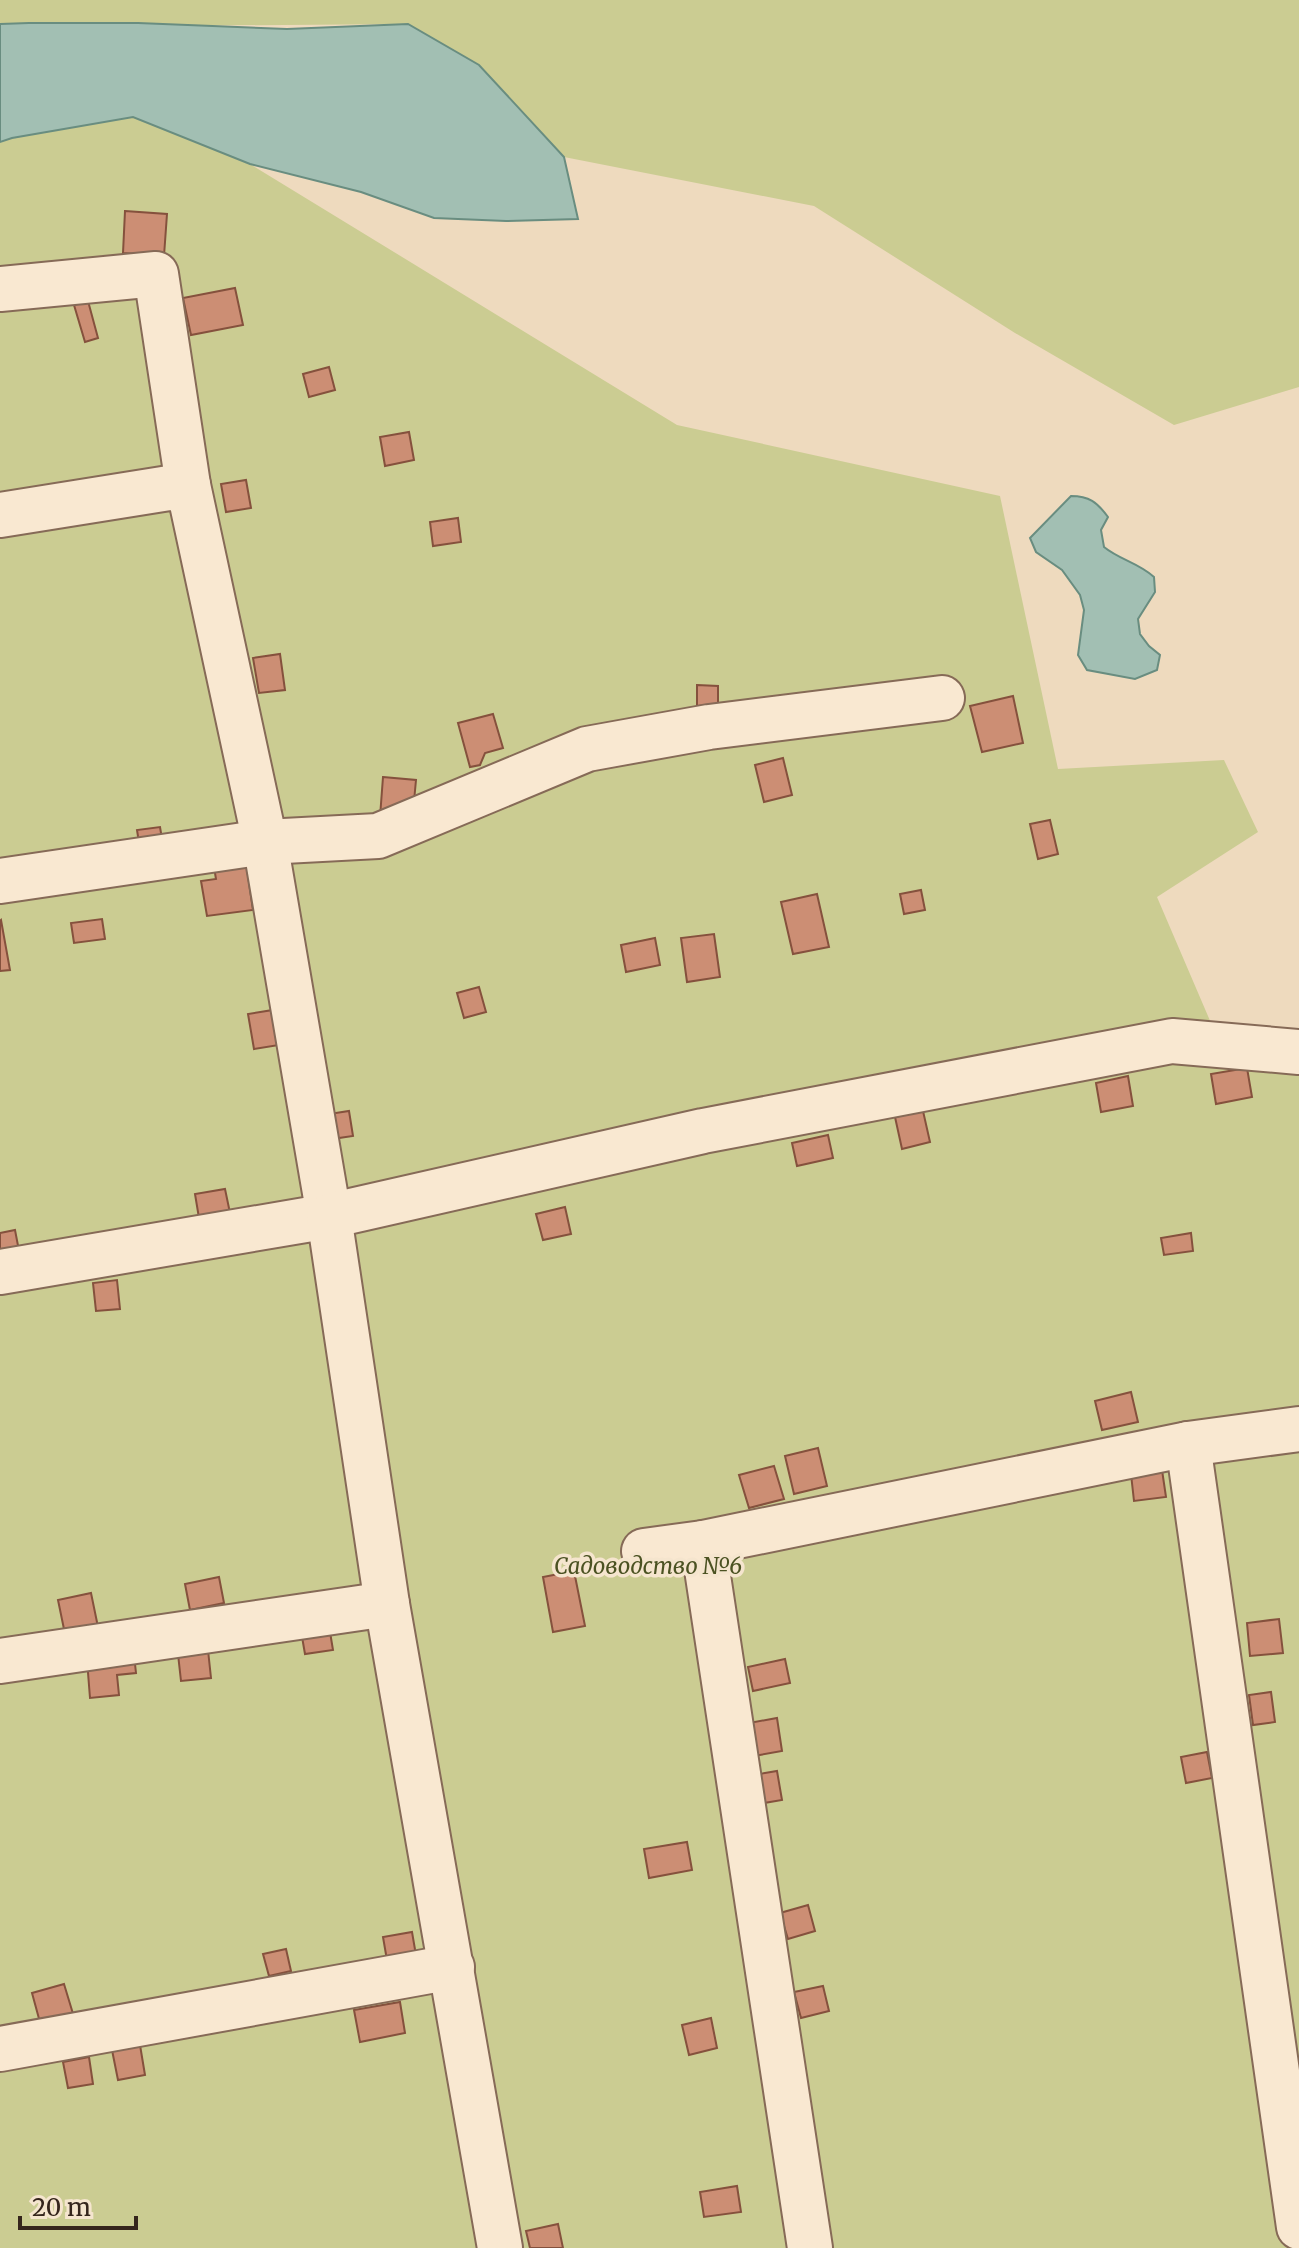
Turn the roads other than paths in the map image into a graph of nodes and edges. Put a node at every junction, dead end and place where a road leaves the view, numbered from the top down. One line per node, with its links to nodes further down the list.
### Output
1 (0, 289): 2 (lane)
2 (188, 485): 3 (lane); 5 (lane)
3 (0, 515)
4 (942, 698): 5 (lane)
5 (265, 842): 6 (lane); 8 (lane)
6 (0, 881)
7 (1299, 1052): 8 (lane)
8 (329, 1216): 9 (lane); 14 (lane)
9 (0, 1272)
10 (1299, 1429): 11 (lane)
11 (1188, 1444): 12 (lane); 18 (lane)
12 (703, 1543): 13 (lane); 20 (lane)
13 (644, 1551)
14 (387, 1604): 15 (lane); 16 (lane)
15 (0, 1661)
16 (452, 1967): 17 (lane); 19 (lane)
17 (0, 2049)
18 (1299, 2227)
19 (500, 2248)
20 (810, 2248)

